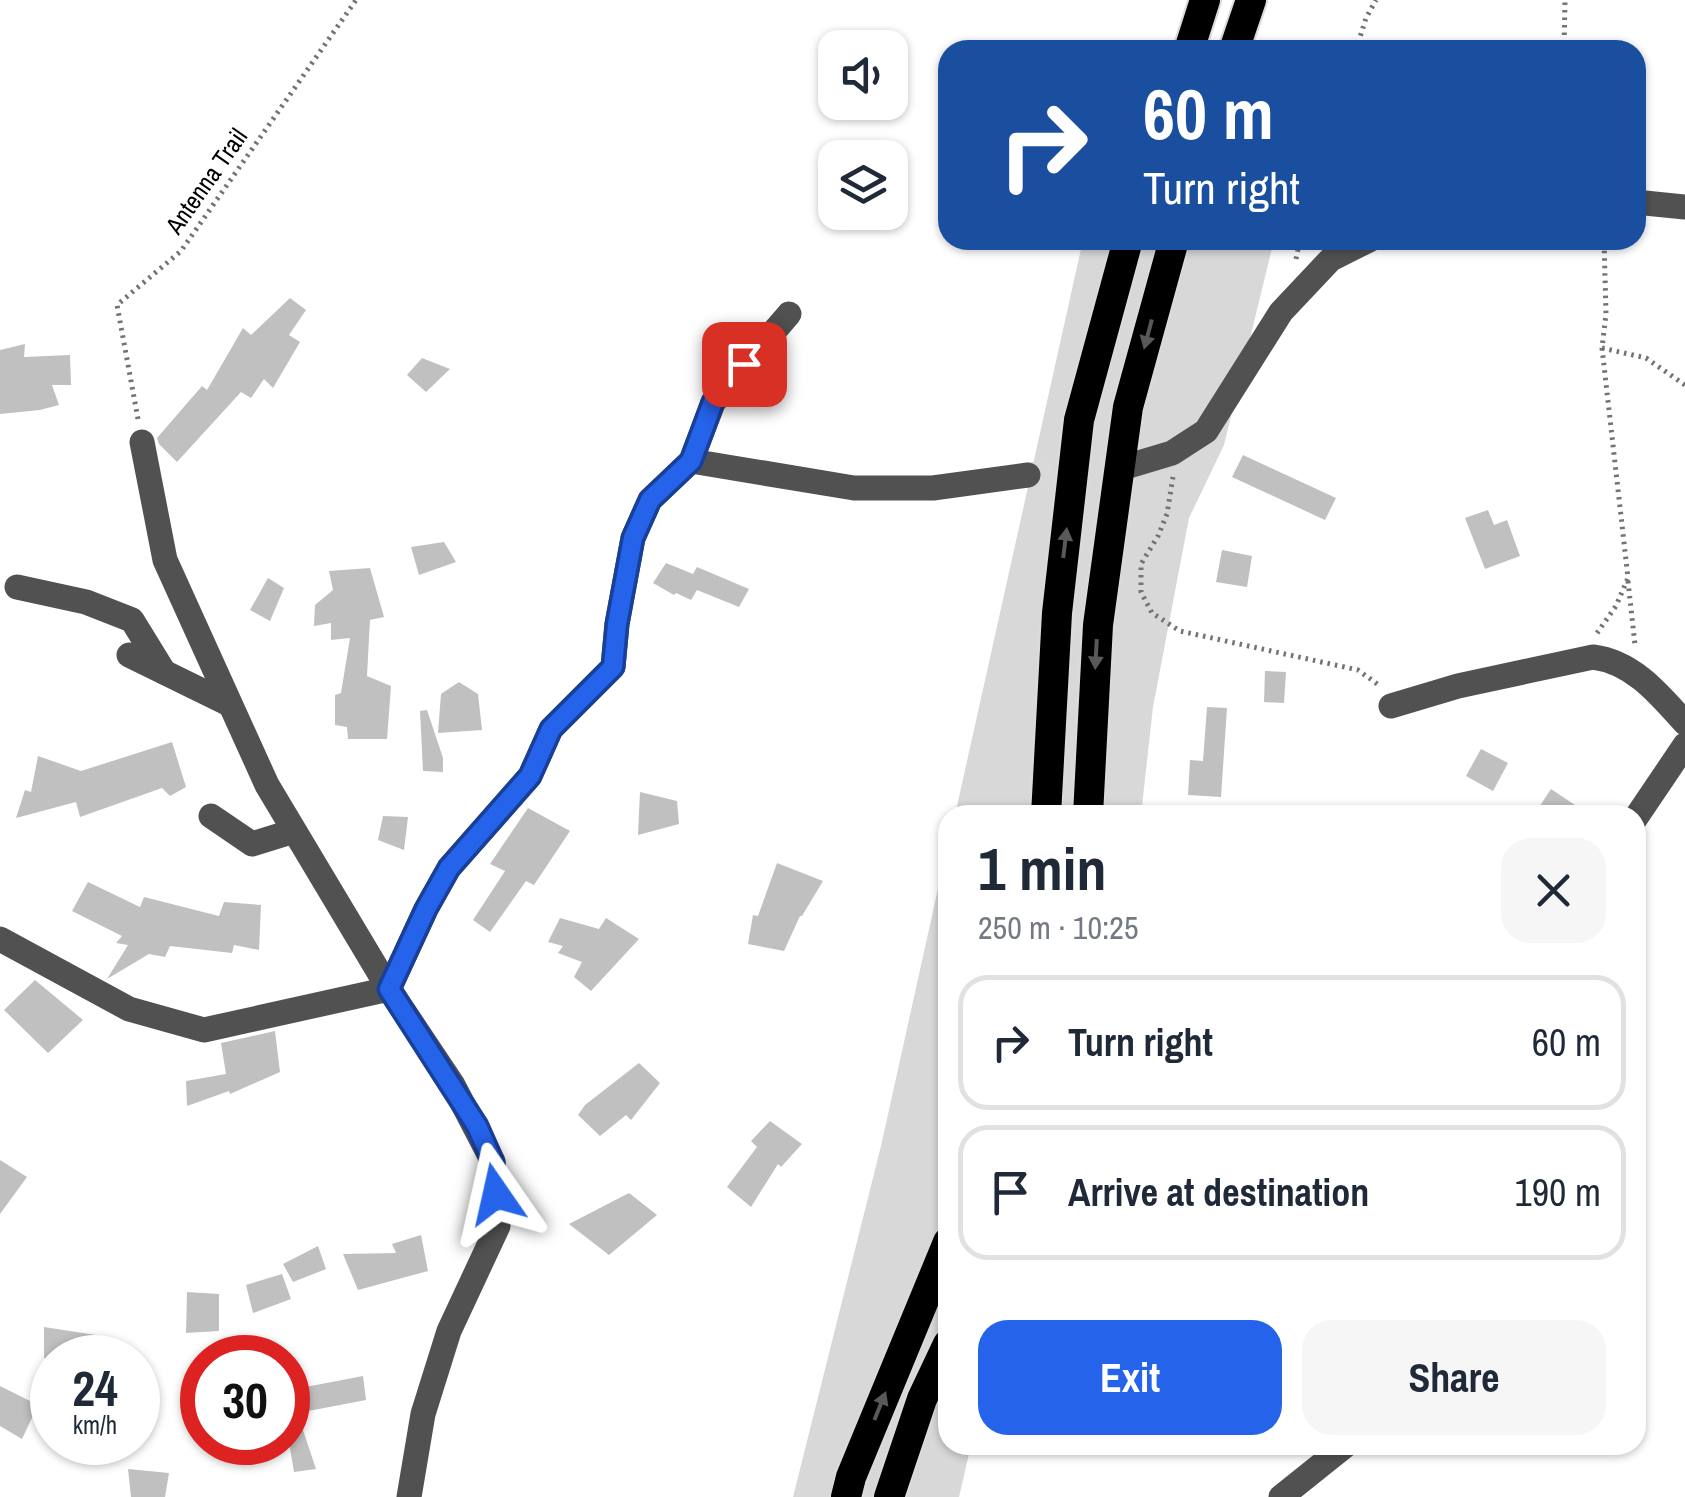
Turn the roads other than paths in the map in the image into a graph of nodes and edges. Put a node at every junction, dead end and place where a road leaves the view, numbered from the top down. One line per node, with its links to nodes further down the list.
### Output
1 (1205, 0): 3 (highway)
2 (1251, 0): 4 (highway)
3 (1191, 40)
4 (1237, 40)
5 (1646, 203): 6 (street)
6 (1685, 207)
7 (1125, 250): 22 (highway, one-way to 7)
8 (1171, 250): 23 (highway, one-way to 23)
9 (1349, 250): 13 (street)
10 (789, 314): 12 (street)
11 (142, 442): 18 (street)
12 (691, 461): 14 (street); 28 (street)
13 (1132, 465)
14 (1028, 475)
15 (17, 587): 17 (street)
16 (129, 655): 17 (street)
17 (164, 672): 18 (street)
18 (229, 704): 26 (street)
19 (1391, 706): 20 (street)
20 (1685, 722)
21 (1685, 746): 24 (street)
22 (1047, 805)
23 (1089, 805)
24 (1645, 805)
25 (210, 816): 26 (street)
26 (294, 831): 28 (street)
27 (0, 940): 28 (street)
28 (389, 989): 32 (street)
29 (938, 1266): 33 (highway, one-way to 29)
30 (938, 1365): 34 (highway)
31 (1334, 1455): 35 (street)
32 (410, 1497)
33 (846, 1497)
34 (889, 1497)
35 (1281, 1497)

